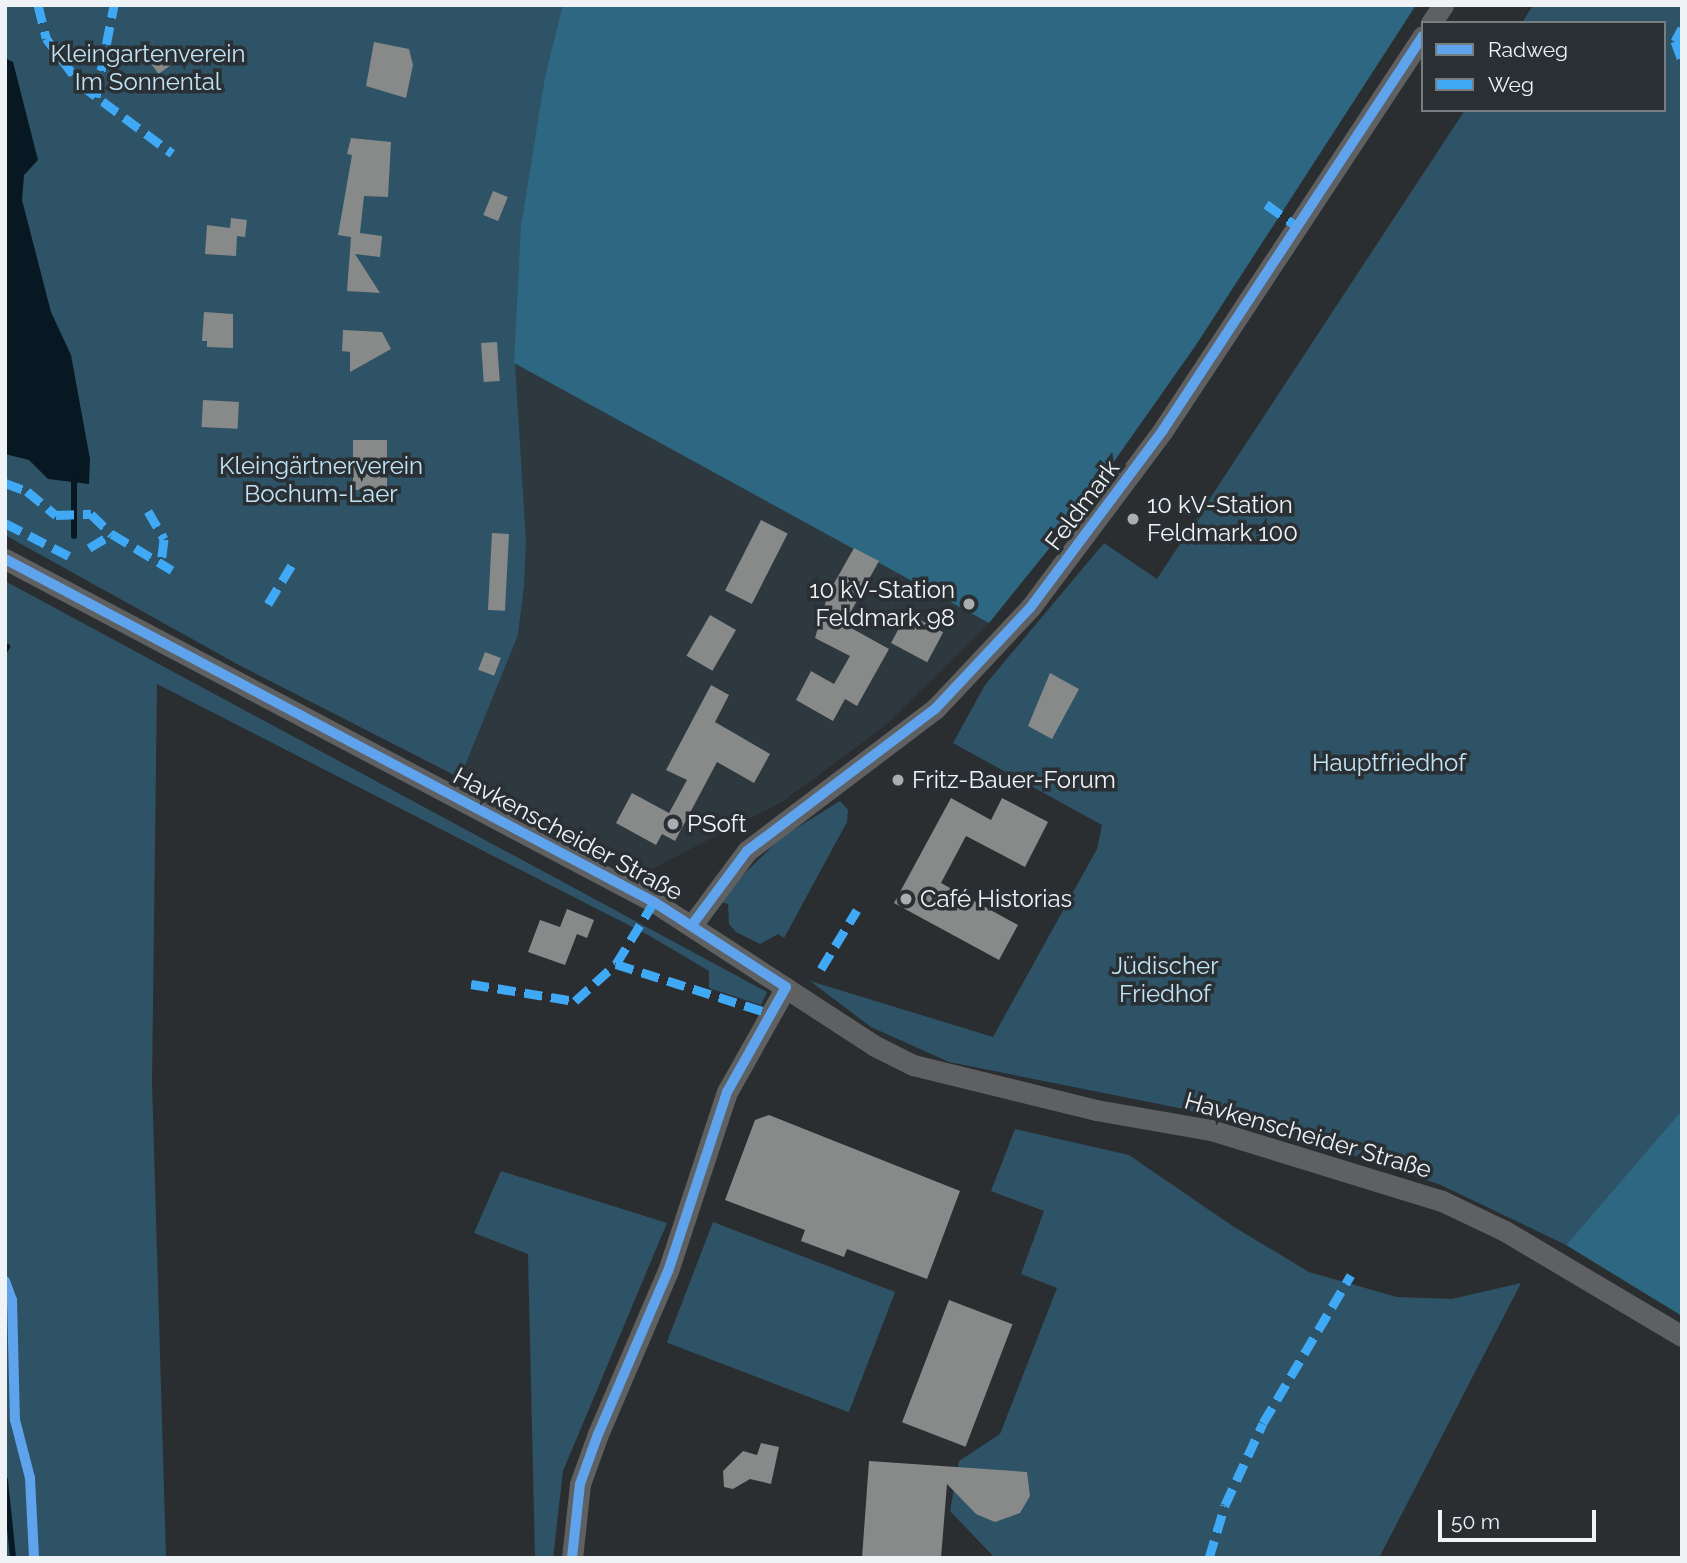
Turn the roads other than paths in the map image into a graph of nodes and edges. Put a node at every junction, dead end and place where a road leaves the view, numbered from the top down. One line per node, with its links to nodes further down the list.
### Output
1 (1443, 5): 2 (street)
2 (1432, 21)
3 (1421, 39): 5 (street, Feldmark)
4 (5, 559): 5 (street, Havkenscheider Straße)
5 (692, 925): 6 (street, Havkenscheider Straße)
6 (786, 987): 7 (street, Havkenscheider Straße); 8 (street)
7 (1682, 1336)
8 (572, 1558)

